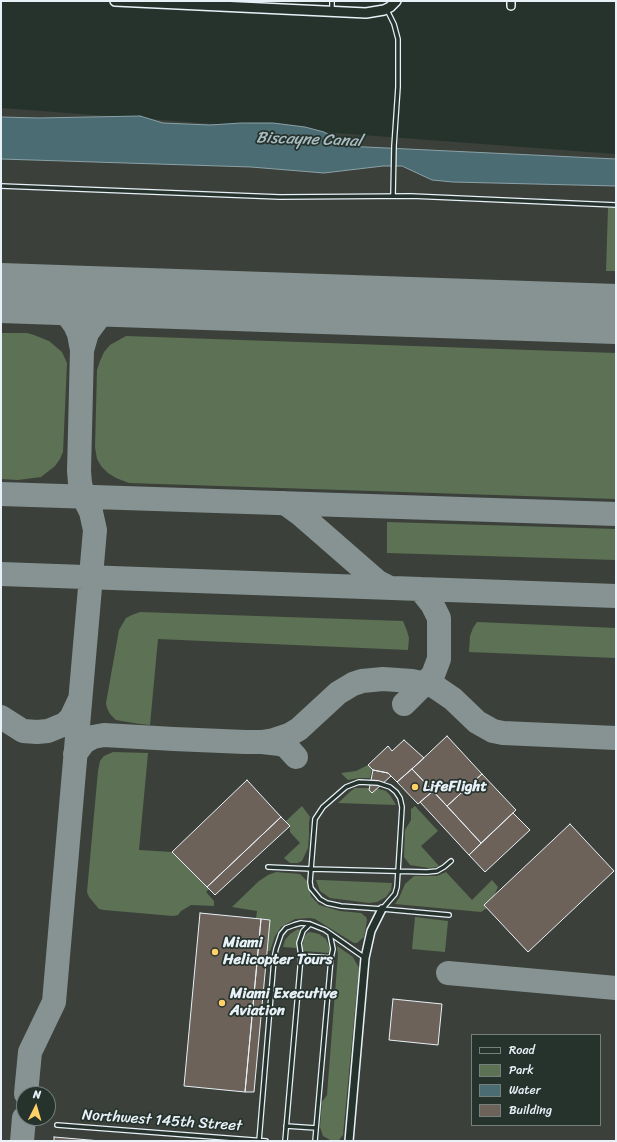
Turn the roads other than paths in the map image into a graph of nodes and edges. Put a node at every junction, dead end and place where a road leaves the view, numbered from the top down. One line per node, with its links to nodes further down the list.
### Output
1 (115, 1): 4 (street)
2 (332, 1): 4 (lane)
3 (391, 5): 4 (street); 6 (lane)
4 (332, 11)
5 (1, 186): 6 (lane)
6 (393, 196): 7 (lane)
7 (616, 205)
8 (451, 860): 11 (lane)
9 (268, 867): 10 (lane)
10 (312, 869): 11 (lane); 11 (lane); 12 (lane)
11 (399, 871): 12 (lane)
12 (382, 909): 13 (lane); 18 (street)
13 (449, 915)
14 (310, 924): 15 (lane); 16 (lane); 22 (lane)
15 (330, 934): 17 (lane); 18 (lane)
16 (301, 956): 17 (lane); 20 (lane)
17 (331, 958): 21 (lane)
18 (365, 958): 26 (street)
19 (56, 1125): 22 (lane, Northwest 145th Street)
20 (286, 1126): 21 (lane); 24 (lane)
21 (316, 1128): 25 (lane)
22 (259, 1140): 23 (lane, Northwest 145th Street)
23 (266, 1141)
24 (285, 1141)
25 (314, 1141)
26 (349, 1141)

